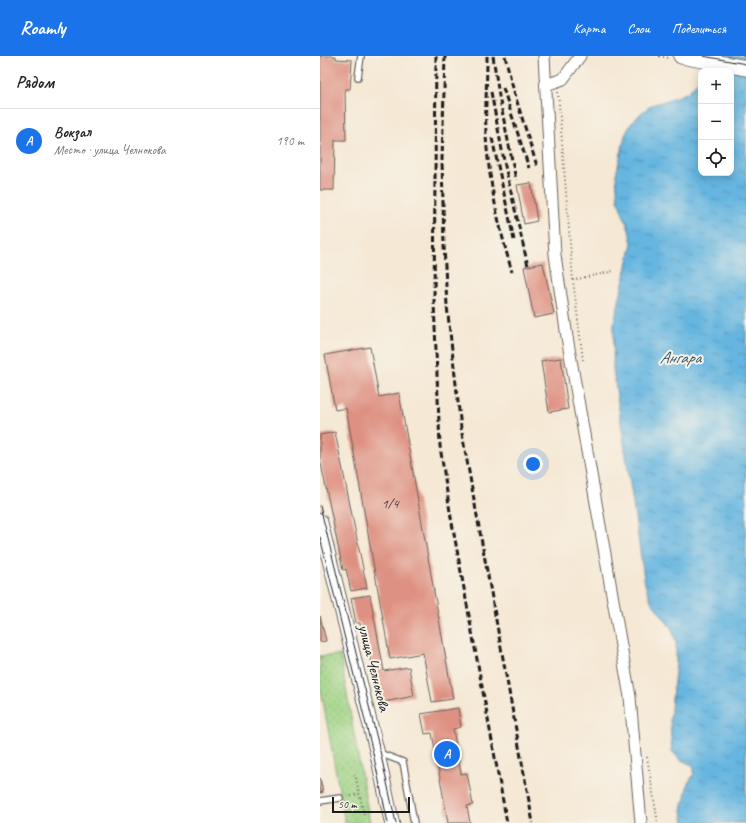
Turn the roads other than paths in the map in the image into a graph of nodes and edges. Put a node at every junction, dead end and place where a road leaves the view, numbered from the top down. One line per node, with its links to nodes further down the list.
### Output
1 (361, 56): 6 (lane)
2 (544, 56): 7 (street)
3 (580, 56): 7 (street)
4 (681, 56): 5 (main road)
5 (746, 68)
6 (358, 77)
7 (546, 85): 14 (street)
8 (320, 525): 9 (street, улица Челнокова)
9 (377, 752): 12 (street, улица Челнокова); 13 (lane)
10 (340, 798): 11 (lane)
11 (320, 801)
12 (392, 823)
13 (414, 823)
14 (641, 823)

